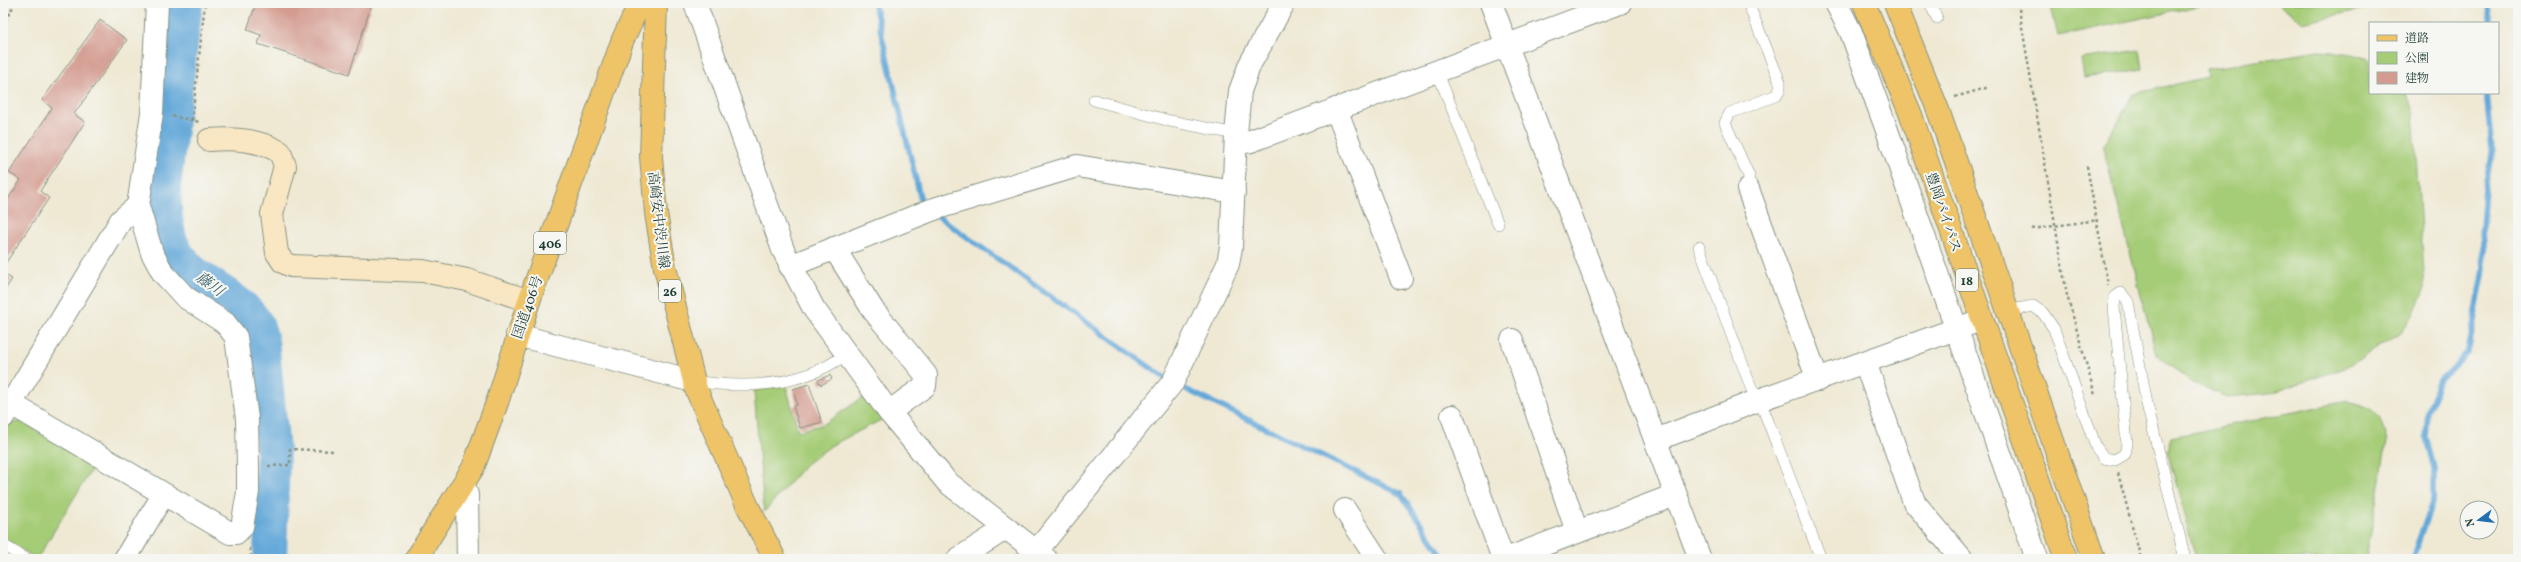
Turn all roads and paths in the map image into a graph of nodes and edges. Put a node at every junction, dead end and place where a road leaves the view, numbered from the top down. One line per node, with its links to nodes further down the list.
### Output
1 (15, 3): 17 (path)
2 (157, 3): 31 (street)
3 (205, 3): 25 (path)
4 (640, 3): 41 (main road, 国道406号 / 406)
5 (656, 3): 49 (main road, 高崎安中渋川線 / 26)
6 (695, 3): 38 (street)
7 (1283, 3): 27 (street)
8 (1491, 3): 18 (street)
9 (1620, 3): 18 (street)
10 (1748, 3): 29 (lane)
11 (1836, 3): 44 (street)
12 (1864, 3): 43 (main road, 豊岡バイパス / 18)
13 (1895, 3): 42 (main road, 豊岡バイパス / 18)
14 (1930, 3): 16 (lane)
15 (2018, 3): 34 (path)
16 (1937, 18)
17 (3, 26)
18 (1507, 46): 19 (street); 56 (street)
19 (1437, 72): 23 (street); 33 (lane)
20 (1989, 87): 21 (path)
21 (1951, 98)
22 (1094, 100): 27 (lane)
23 (1336, 110): 27 (street); 39 (street)
24 (184, 119): 25 (path)
25 (192, 120): 26 (path)
26 (207, 133): 41 (street)
27 (1236, 138): 30 (street)
28 (2087, 166): 32 (path)
29 (1748, 190): 50 (street)
30 (1234, 192): 37 (street); 67 (street)
31 (138, 206): 53 (street); 61 (street)
32 (2098, 220): 34 (path); 40 (path)
33 (1498, 224)
34 (2055, 226): 35 (path); 52 (path)
35 (2032, 229)
36 (1699, 247): 51 (lane)
37 (834, 248): 38 (street); 54 (street)
38 (790, 266): 47 (street)
39 (1401, 278)
40 (2109, 289)
41 (529, 301): 45 (main road, 国道406号 / 406)
42 (2008, 311): 58 (lane); 82 (main road, 豊岡バイパス / 18)
43 (1981, 320): 44 (street); 81 (main road, 豊岡バイパス / 18)
44 (1956, 328): 48 (street); 80 (street)
45 (517, 335): 49 (street); 60 (main road, 国道406号 / 406)
46 (1512, 340): 65 (street)
47 (846, 354): 49 (lane); 54 (street)
48 (1865, 362): 50 (street); 79 (street)
49 (693, 380): 72 (main road, 高崎安中渋川線 / 26)
50 (1818, 380): 51 (street)
51 (1759, 400): 56 (street); 78 (lane)
52 (2097, 400)
53 (6, 407): 61 (street)
54 (889, 412): 64 (street)
55 (1452, 416): 75 (street)
56 (1656, 440): 62 (street)
57 (334, 451): 59 (path)
58 (2115, 460): 83 (path); 84 (lane)
59 (262, 467)
60 (464, 485): 70 (main road, 国道406号 / 406); 71 (street)
61 (163, 495): 69 (street)
62 (1675, 495): 65 (street); 77 (street)
63 (1345, 510): 74 (street)
64 (1006, 529): 67 (street); 73 (street)
65 (1577, 532): 76 (street)
66 (3, 545): 68 (lane)
67 (1040, 556)
68 (26, 559)
69 (125, 559)
70 (416, 559)
71 (468, 559)
72 (775, 559)
73 (958, 559)
74 (1377, 559)
75 (1502, 559)
76 (1506, 559)
77 (1700, 559)
78 (1821, 559)
79 (1962, 559)
80 (2036, 559)
81 (2066, 559)
82 (2094, 559)
83 (2141, 559)
84 (2186, 559)

